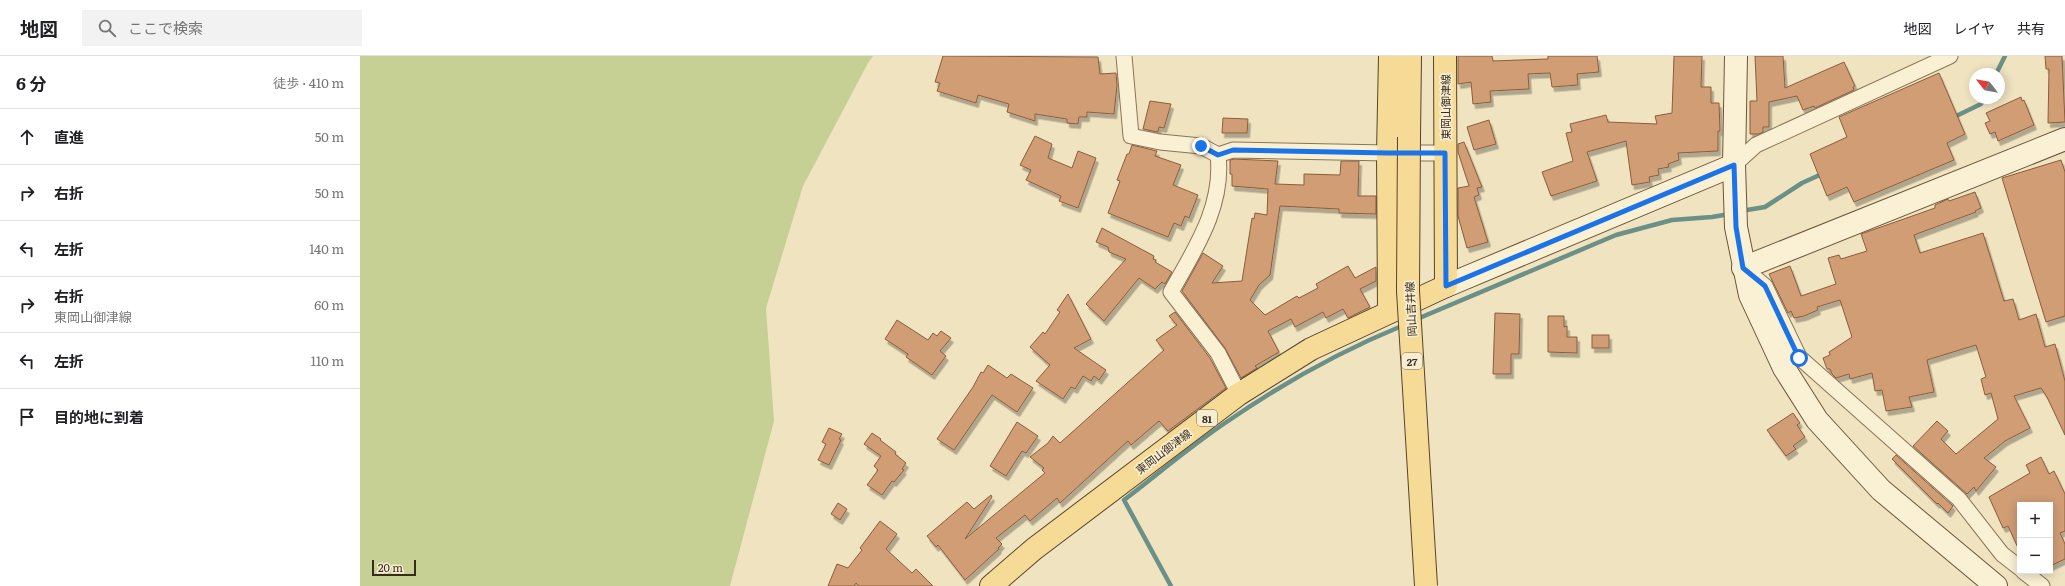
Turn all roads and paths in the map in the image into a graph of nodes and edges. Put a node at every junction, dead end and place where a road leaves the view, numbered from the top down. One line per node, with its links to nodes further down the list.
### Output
1 (1124, 56): 10 (street)
2 (1390, 56): 8 (main road)
3 (1410, 56): 19 (main road, 岡山吉井線 / 27, bridge)
4 (1445, 56): 9 (main road, 東岡山御津線)
5 (1736, 56): 11 (street)
6 (1950, 56): 11 (street)
7 (2065, 139): 12 (street)
8 (1388, 153): 9 (street); 10 (street); 14 (main road)
9 (1445, 153): 13 (main road, 東岡山御津線)
10 (1218, 155): 15 (street)
11 (1734, 175): 12 (street); 13 (street)
12 (1743, 268): 16 (street); 20 (street)
13 (1446, 286): 14 (main road, 東岡山御津線 / 81)
14 (1389, 312): 15 (main road, 東岡山御津線 / 81)
15 (1239, 394): 18 (main road, 東岡山御津線 / 81)
16 (2017, 566)
17 (2027, 574): 21 (street)
18 (991, 586)
19 (1426, 586)
20 (1996, 586)
21 (2042, 586)

